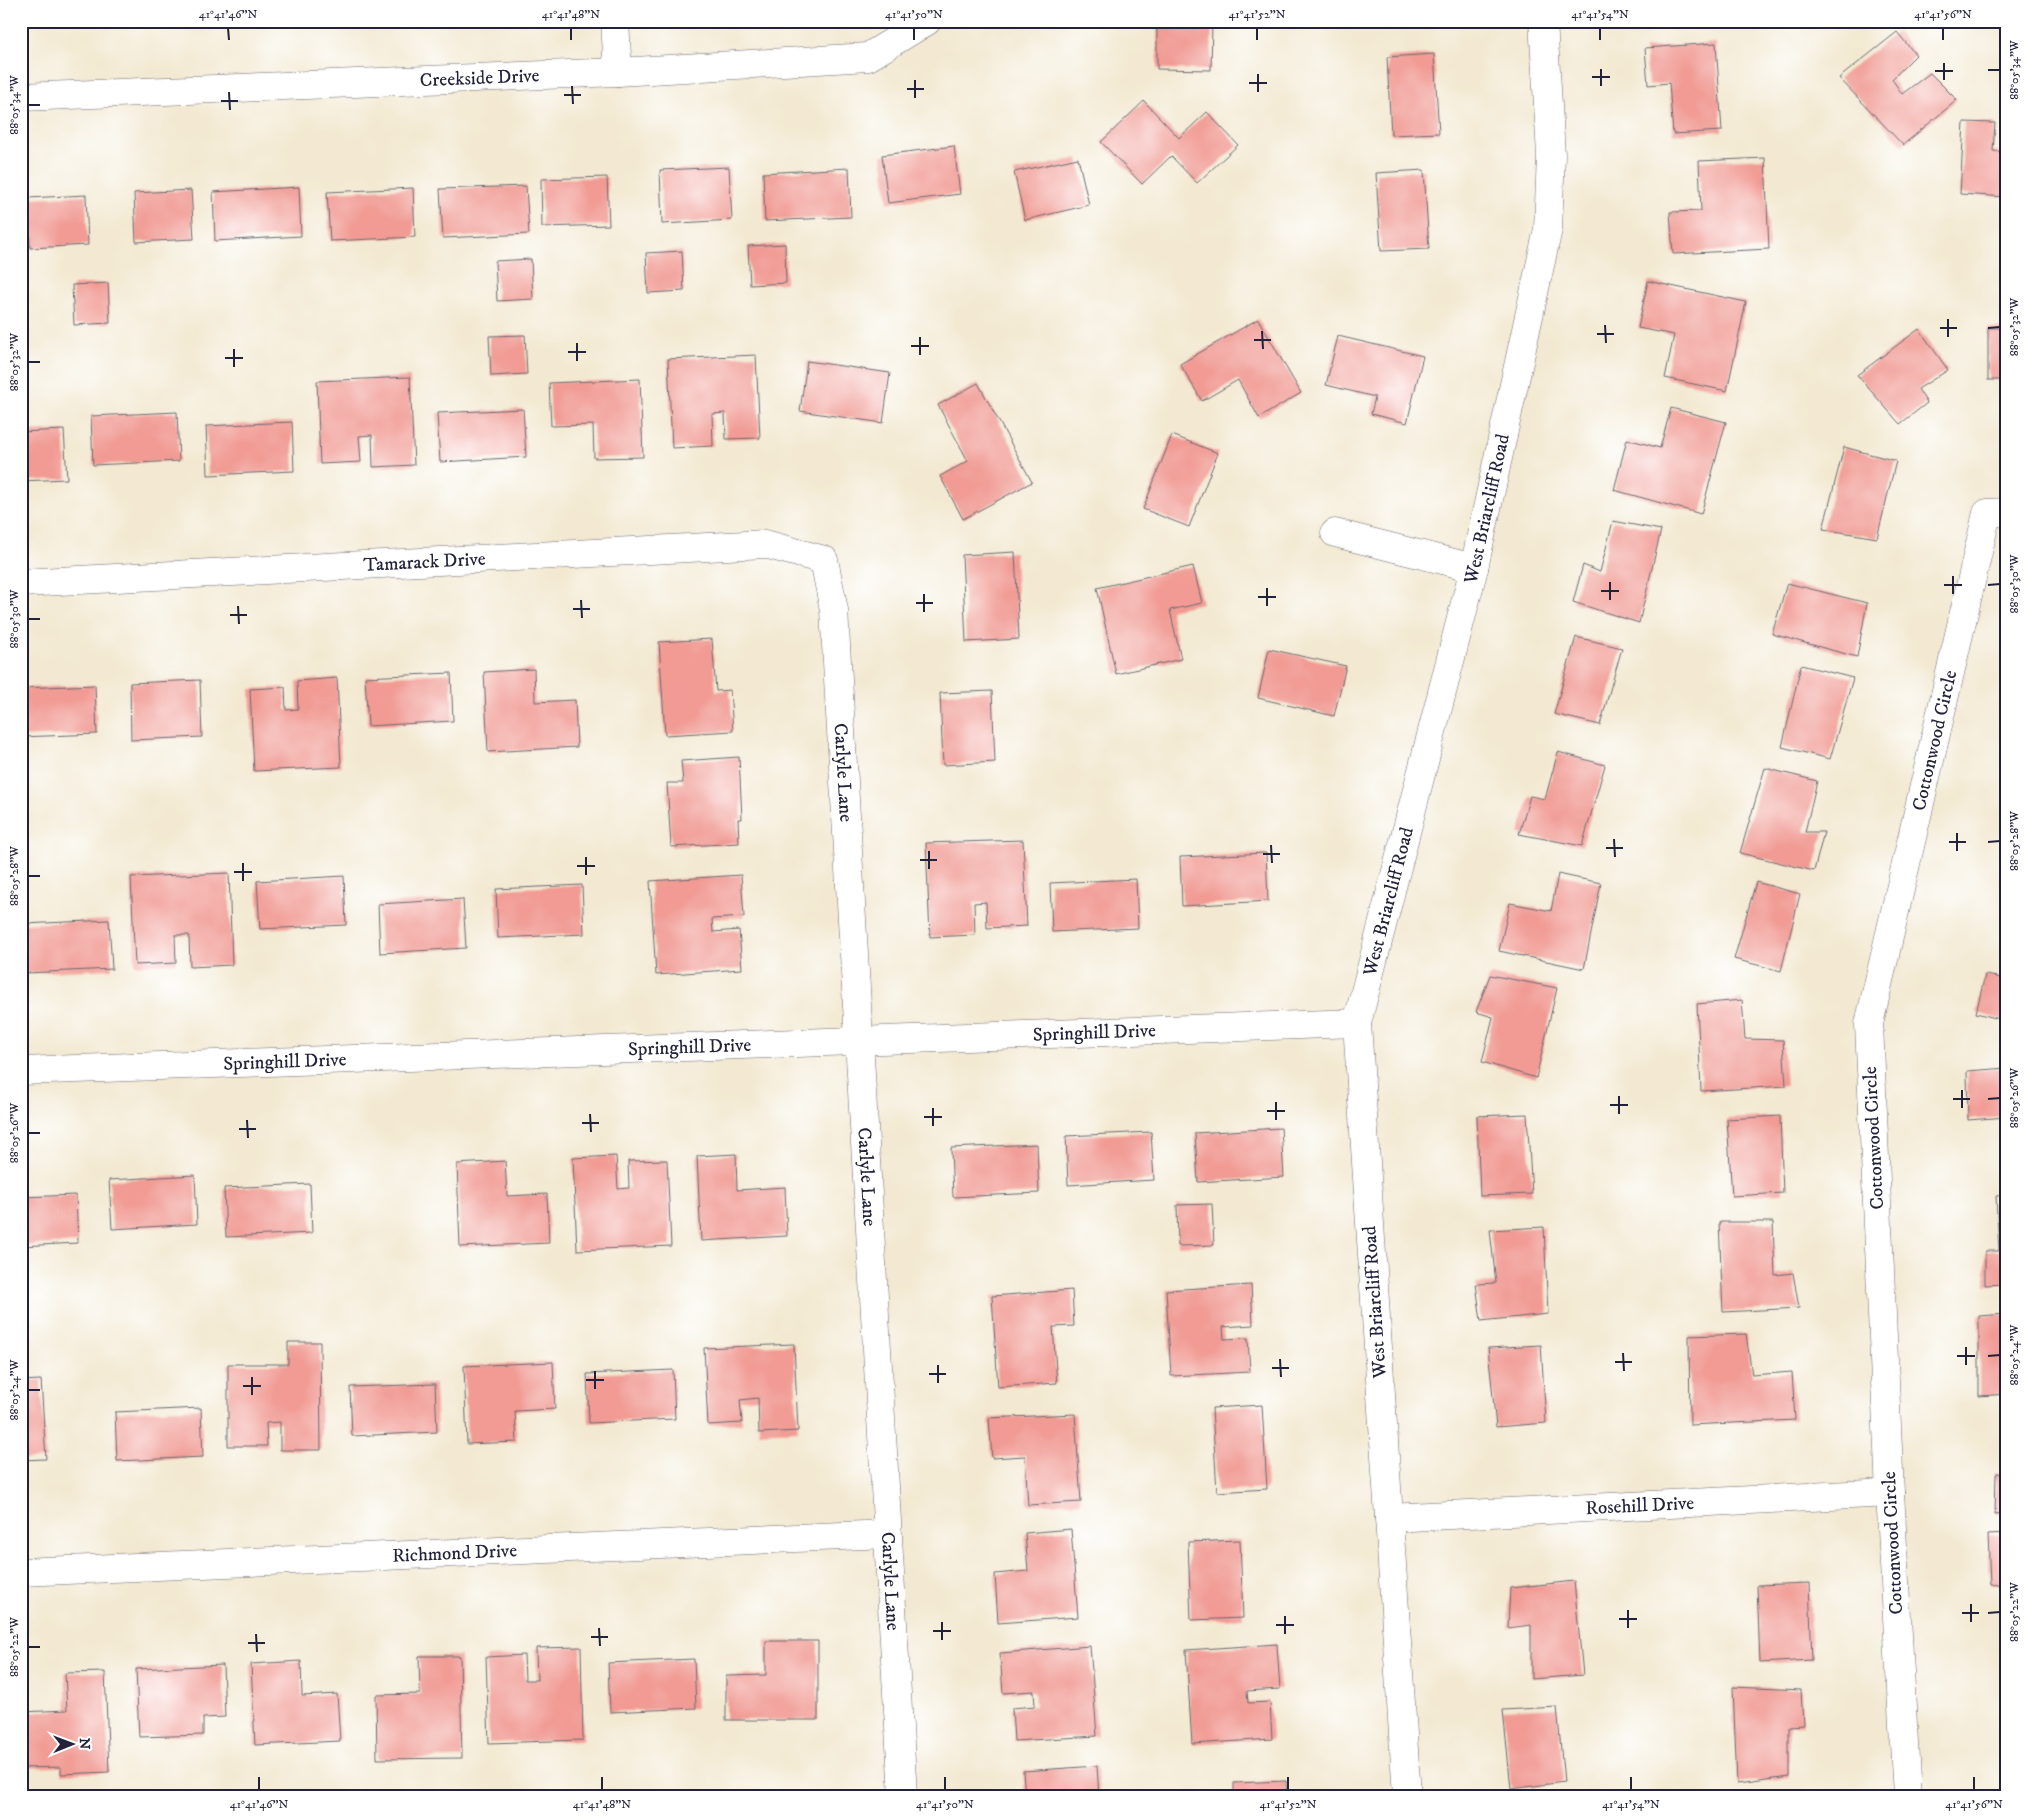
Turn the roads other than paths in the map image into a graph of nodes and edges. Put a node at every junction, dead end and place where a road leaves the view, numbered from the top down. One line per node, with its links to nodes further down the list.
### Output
1 (615, 21): 4 (street)
2 (927, 21): 4 (street, Creekside Drive)
3 (1543, 21): 9 (street, West Briarcliff Road)
4 (618, 72): 5 (street, Creekside Drive)
5 (21, 97)
6 (2007, 512): 14 (street, Cottonwood Circle)
7 (1335, 533): 9 (street)
8 (824, 560): 10 (street, Tamarack Drive); 12 (street, Carlyle Lane)
9 (1474, 568): 11 (street, West Briarcliff Road)
10 (21, 583)
11 (1357, 1023): 12 (street, Springhill Drive); 15 (street, West Briarcliff Road)
12 (859, 1040): 13 (street, Springhill Drive); 16 (street, Carlyle Lane)
13 (21, 1071)
14 (1890, 1493): 15 (street, Rosehill Drive); 20 (street, Cottonwood Circle)
15 (1389, 1518): 19 (street, West Briarcliff Road)
16 (888, 1534): 17 (street, Richmond Drive); 18 (street, Carlyle Lane)
17 (21, 1572)
18 (903, 1796)
19 (1407, 1796)
20 (1907, 1796)

